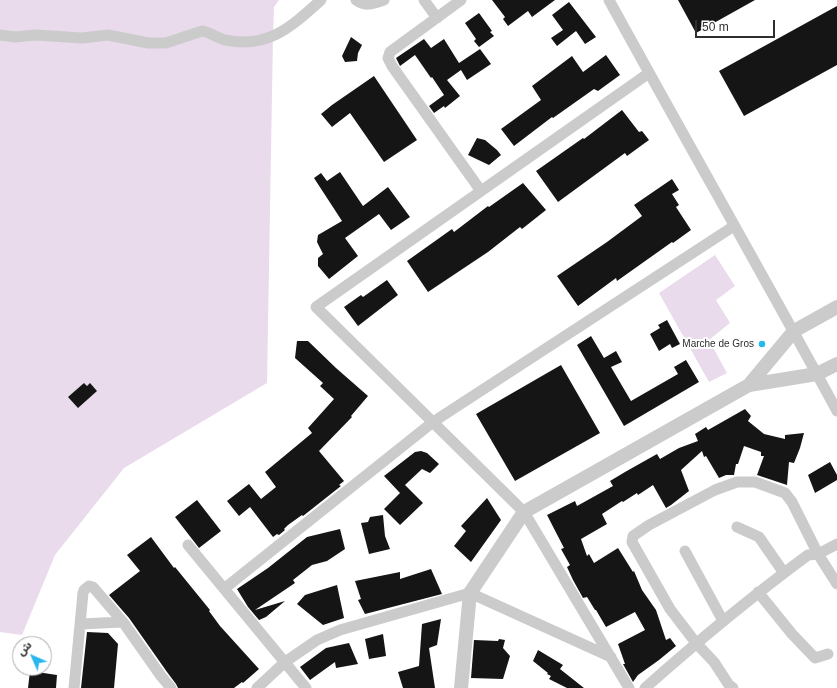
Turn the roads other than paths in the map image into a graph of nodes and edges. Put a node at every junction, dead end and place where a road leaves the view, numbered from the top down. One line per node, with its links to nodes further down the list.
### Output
1 (321, 0): 8 (street)
2 (356, 0): 3 (street)
3 (384, 0)
4 (424, 0): 7 (street)
5 (461, 0): 7 (street)
6 (609, 0): 9 (street)
7 (437, 18): 10 (street)
8 (0, 35)
9 (649, 73): 10 (street); 11 (street)
10 (481, 191): 18 (street)
11 (734, 226): 13 (street); 18 (street)
12 (837, 307): 13 (street)
13 (794, 331): 15 (street); 16 (street)
14 (837, 364): 15 (street)
15 (817, 374): 16 (street); 17 (street)
16 (748, 384): 19 (street)
17 (837, 411)
18 (433, 422): 19 (street); 27 (street)
19 (524, 512): 29 (street); 35 (street)
20 (736, 527): 25 (street)
21 (837, 544): 24 (street)
22 (188, 545): 27 (street)
23 (686, 551): 30 (street)
24 (818, 554): 25 (street); 26 (street); 33 (street)
25 (784, 573): 28 (street)
26 (837, 584)
27 (225, 588): 36 (street)
28 (758, 592): 30 (street); 34 (street)
29 (470, 593): 35 (street); 36 (street); 43 (street)
30 (723, 621): 33 (street)
31 (122, 622): 32 (street); 32 (street); 37 (street)
32 (81, 624): 38 (street)
33 (696, 643): 45 (street); 46 (street)
34 (828, 654)
35 (611, 657): 44 (street)
36 (285, 662): 41 (street); 42 (street)
37 (161, 676): 39 (street); 40 (street)
38 (74, 688)
39 (159, 688)
40 (170, 688)
41 (257, 688)
42 (306, 688)
43 (461, 688)
44 (629, 688)
45 (645, 688)
46 (733, 688)

